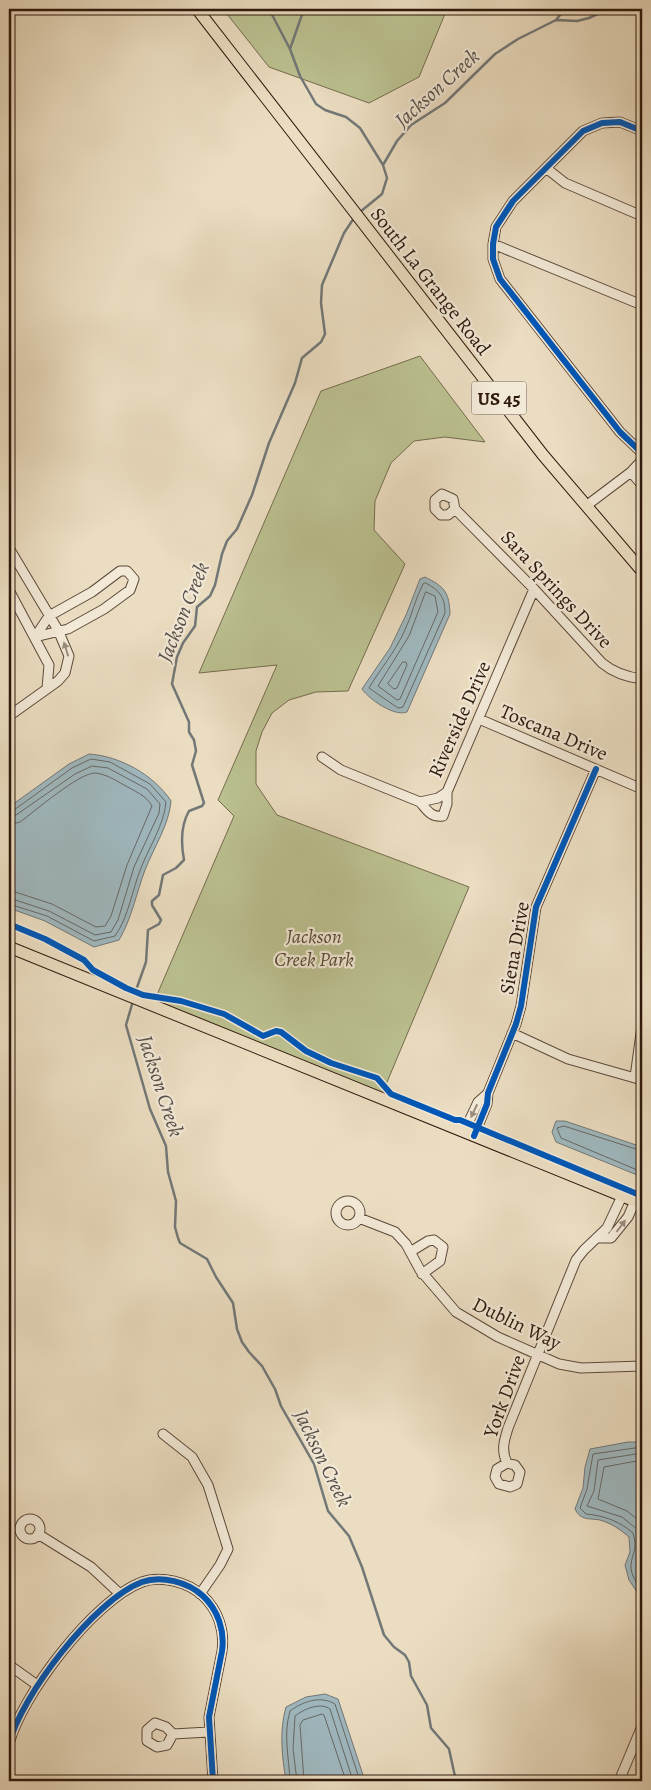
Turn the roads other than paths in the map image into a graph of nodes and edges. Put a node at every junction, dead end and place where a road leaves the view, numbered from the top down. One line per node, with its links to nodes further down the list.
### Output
1 (197, 9): 11 (main road, South La Grange Road / US 45)
2 (642, 131): 3 (street)
3 (546, 168): 4 (street); 5 (street)
4 (642, 216)
5 (493, 244): 6 (street); 7 (street)
6 (642, 305)
7 (642, 453)
8 (642, 460): 9 (street)
9 (631, 472): 10 (street); 11 (street)
10 (642, 485)
11 (586, 506): 14 (main road, South La Grange Road / US 45)
12 (455, 509): 15 (street, Sara Springs Drive)
13 (10, 553): 17 (street)
14 (642, 571)
15 (534, 589): 20 (street, Sara Springs Drive); 23 (street, Riverside Drive)
16 (9, 590): 19 (street)
17 (49, 616): 18 (street); 18 (street); 19 (street)
18 (58, 630): 19 (street); 21 (street, one-way to 18)
19 (35, 637): 21 (street)
20 (642, 679)
21 (47, 688): 22 (street)
22 (9, 716)
23 (479, 719): 25 (street, Toscana Drive); 27 (street, Riverside Drive)
24 (322, 757): 28 (street, Riverside Drive)
25 (596, 769): 26 (street, Toscana Drive); 31 (street, Siena Drive)
26 (642, 789)
27 (447, 792): 28 (street, Riverside Drive); 28 (street)
28 (420, 802)
29 (9, 947): 33 (main road)
30 (642, 1026): 32 (street)
31 (512, 1033): 32 (street); 33 (street, Siena Drive)
32 (639, 1079)
33 (469, 1134): 34 (main road)
34 (622, 1196): 35 (main road); 37 (street, York Drive)
35 (638, 1203): 37 (street, York Drive, one-way to 35)
36 (359, 1218): 38 (street, Dublin Way)
37 (599, 1238): 40 (street, York Drive)
38 (410, 1252): 39 (street, Dublin Way); 39 (street)
39 (422, 1274): 40 (street, Dublin Way)
40 (538, 1354): 41 (street, Dublin Way); 43 (street, York Drive)
41 (642, 1366)
42 (163, 1434): 46 (street)
43 (507, 1463)
44 (38, 1534): 45 (street)
45 (120, 1594): 46 (street); 48 (street)
46 (200, 1594): 50 (street)
47 (9, 1665): 48 (street)
48 (37, 1685): 52 (street)
49 (642, 1726): 54 (street)
50 (208, 1732): 51 (street); 53 (street)
51 (173, 1734)
52 (9, 1744)
53 (213, 1781)
54 (619, 1781)

